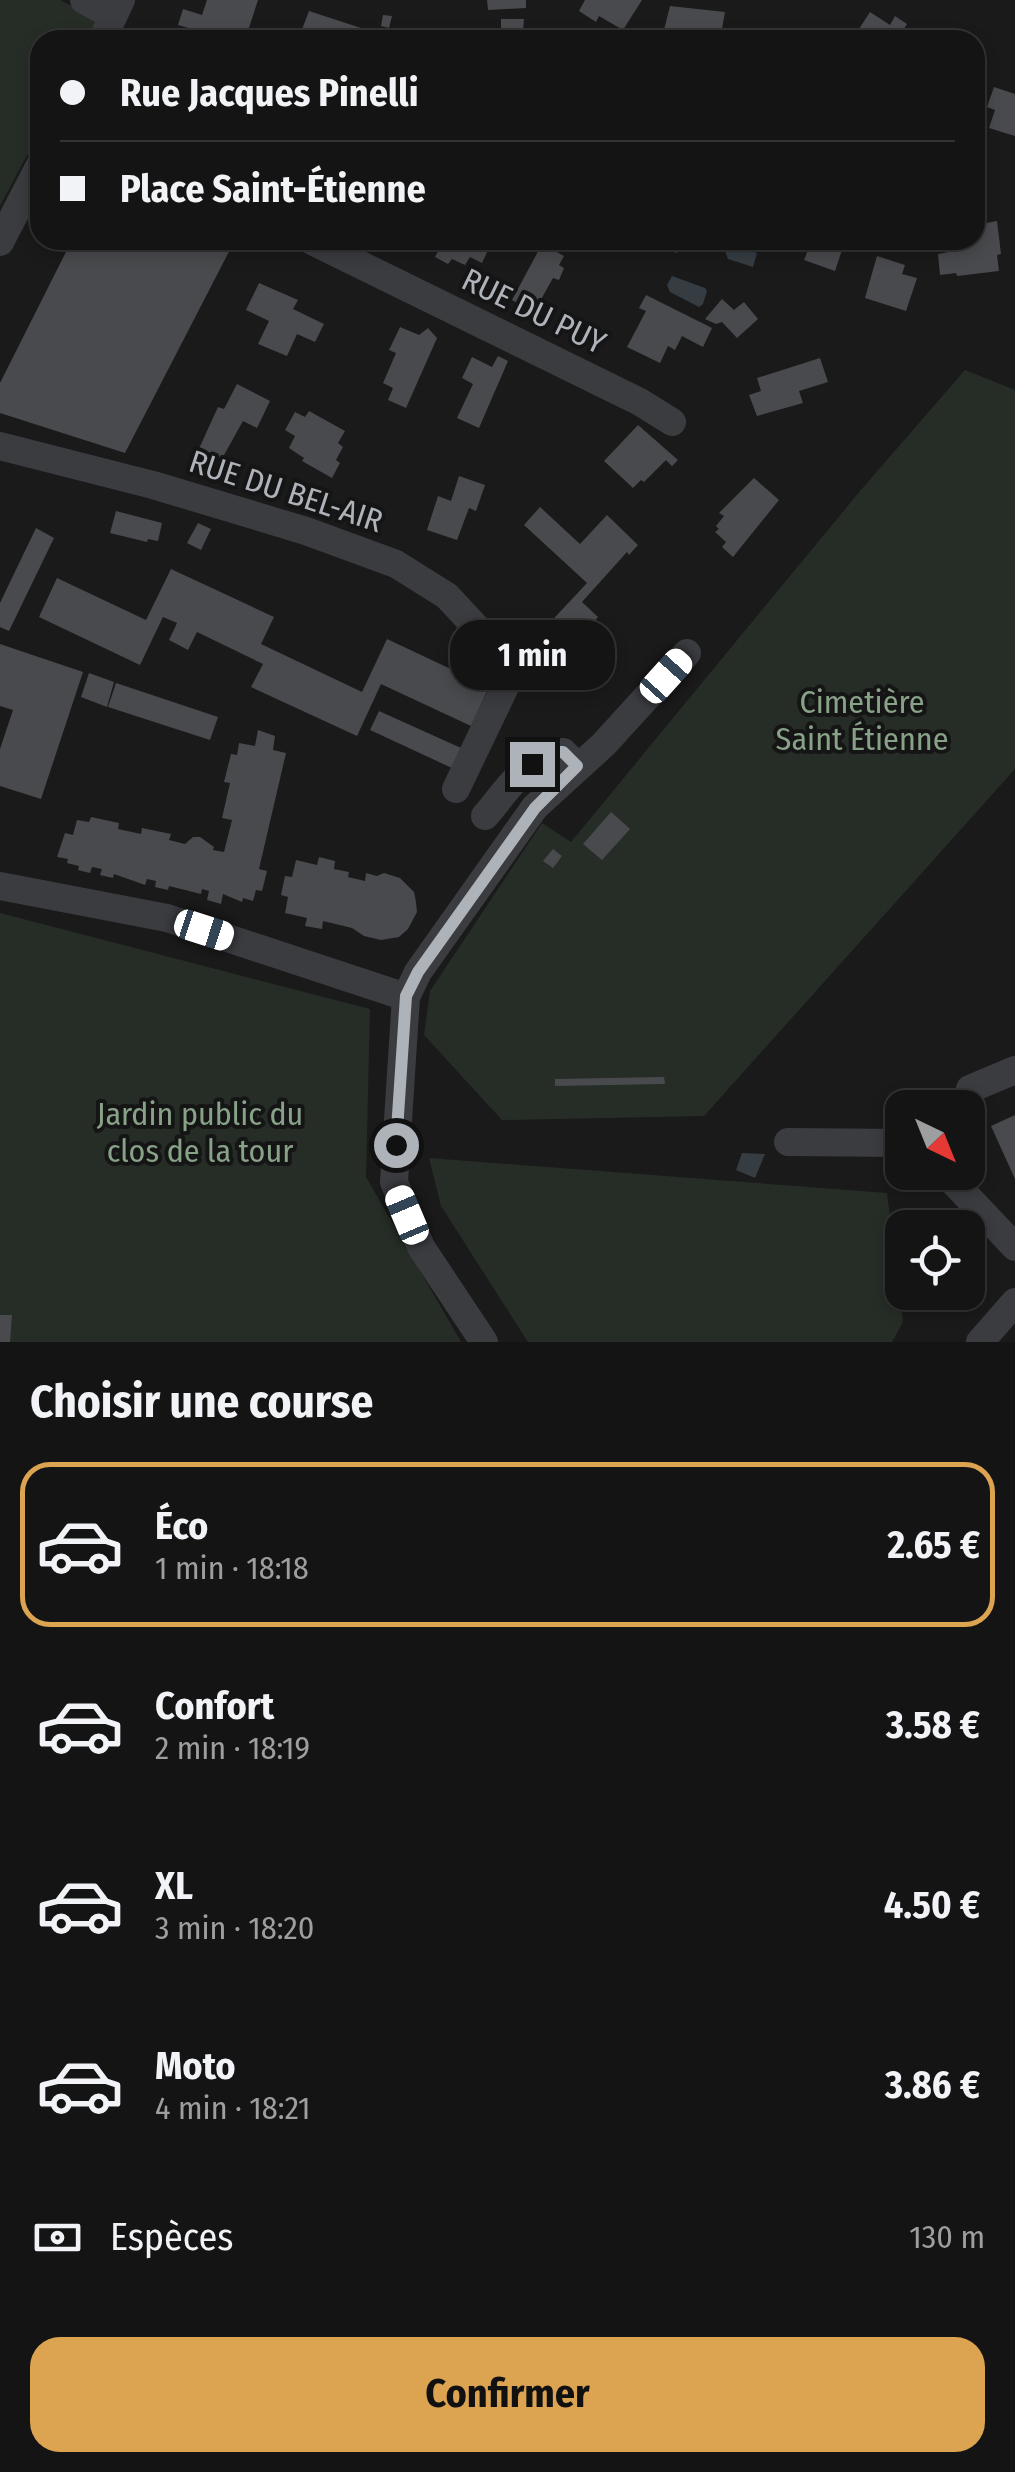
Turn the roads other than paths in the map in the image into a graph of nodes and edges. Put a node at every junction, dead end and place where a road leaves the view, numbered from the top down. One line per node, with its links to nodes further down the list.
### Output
1 (84, 0): 2 (street)
2 (112, 19)
3 (30, 184): 4 (street)
4 (0, 242)
5 (330, 250): 6 (street, RUE DU PUY)
6 (672, 422)
7 (0, 446): 10 (street, RUE DU BEL-AIR)
8 (686, 654): 9 (street)
9 (577, 766): 11 (street); 13 (street)
10 (456, 788)
11 (485, 816)
12 (0, 886): 13 (street)
13 (406, 996): 21 (street)
14 (1015, 1070): 15 (street)
15 (970, 1090)
16 (788, 1142): 17 (street)
17 (885, 1142)
18 (961, 1190): 19 (street)
19 (1015, 1246)
20 (1015, 1302): 22 (street)
21 (484, 1342)
22 (980, 1342)

